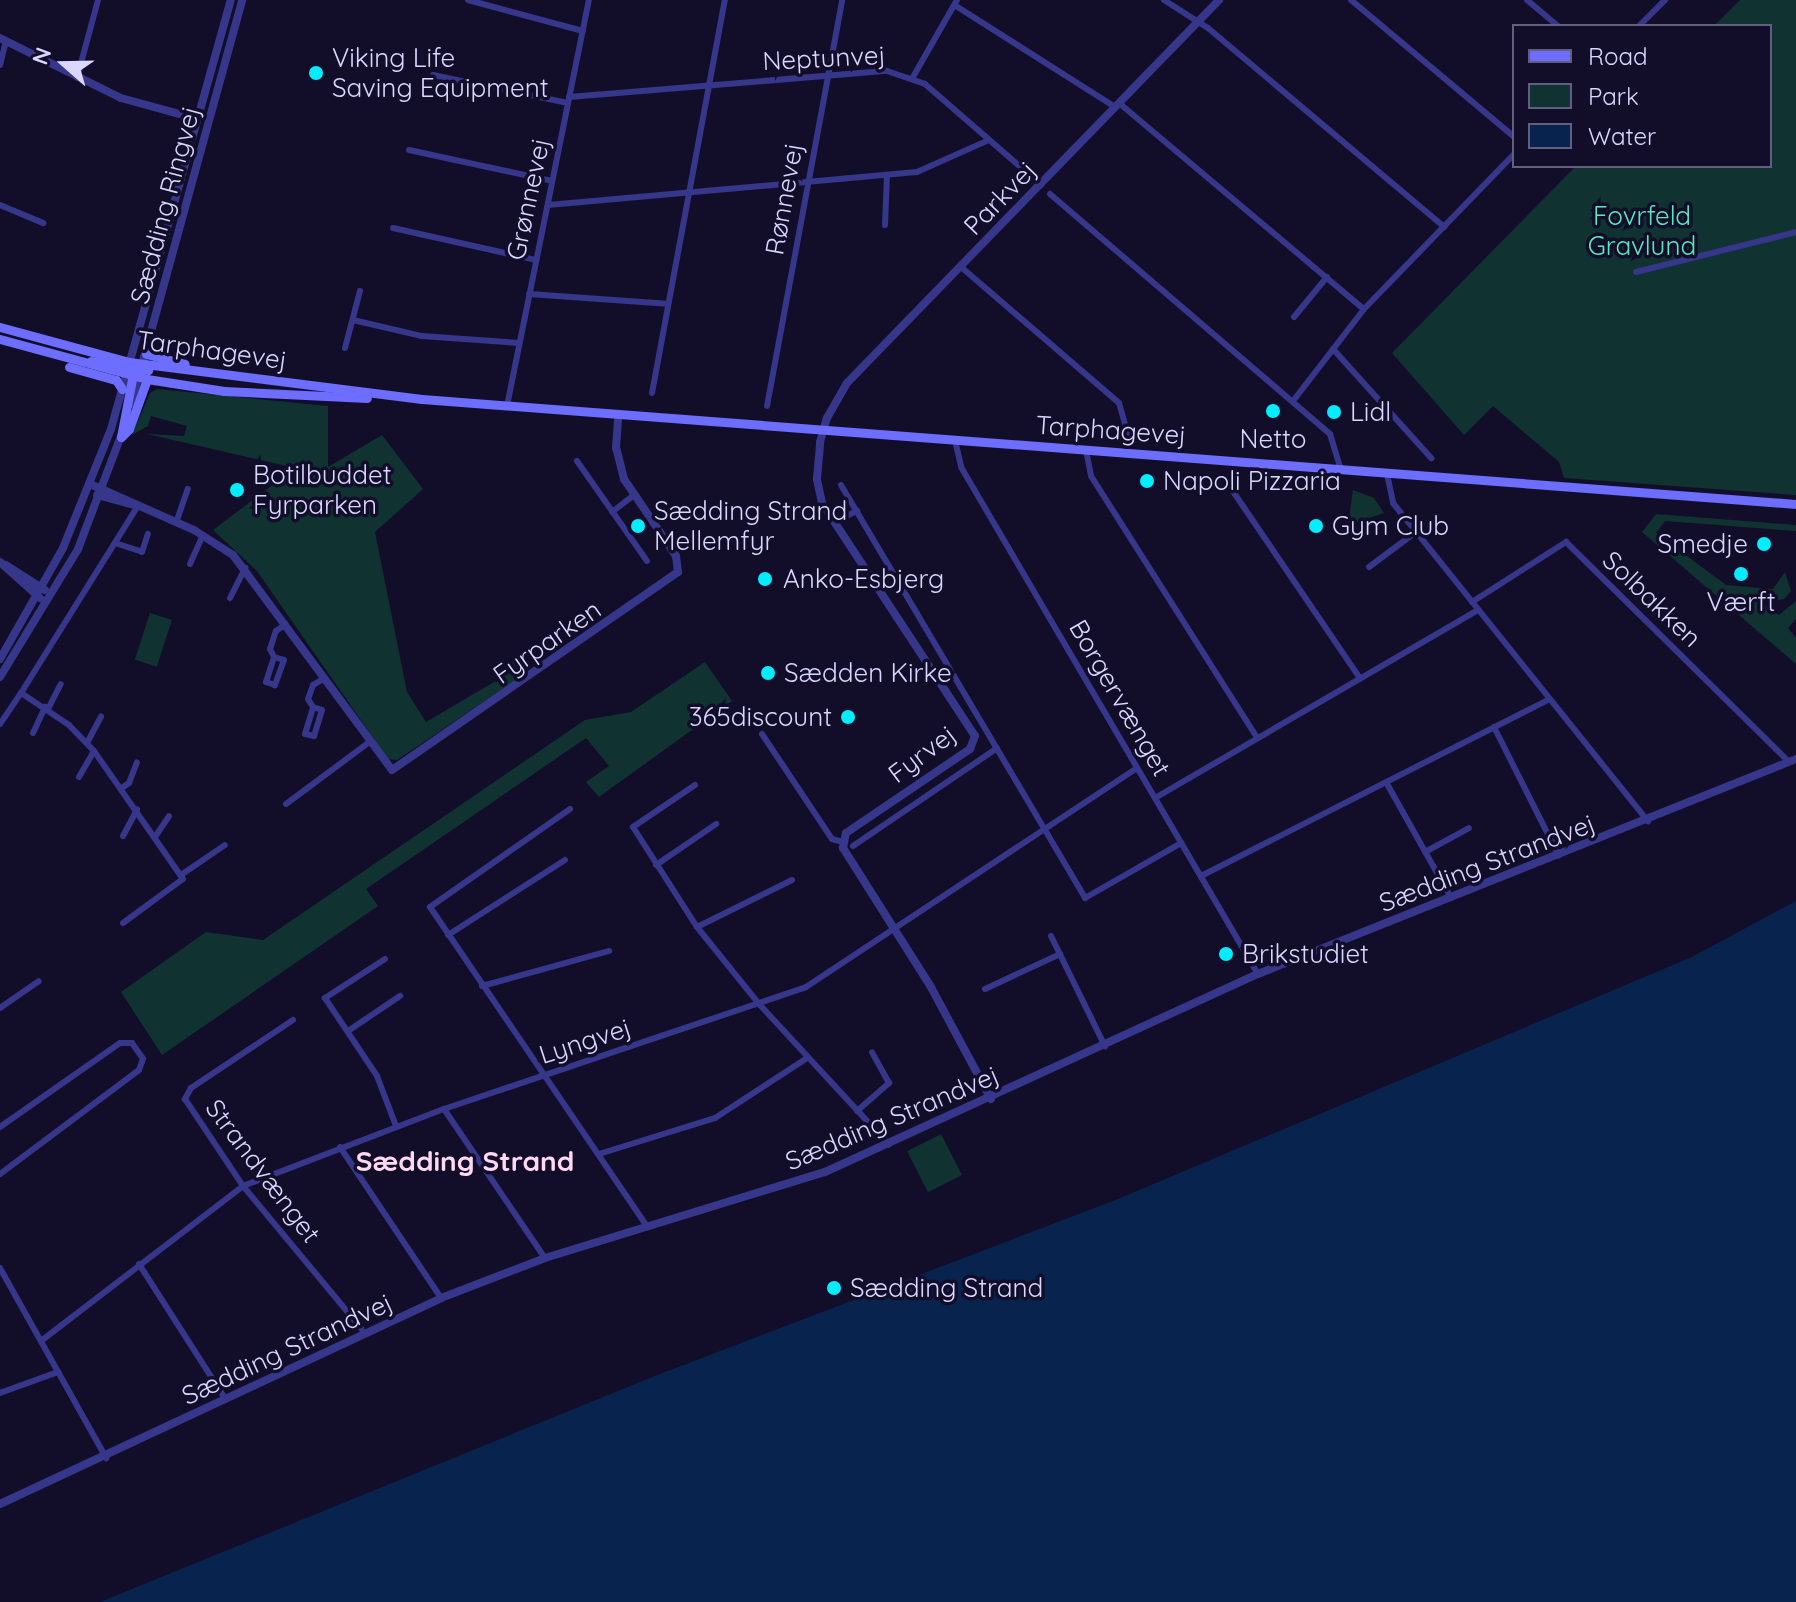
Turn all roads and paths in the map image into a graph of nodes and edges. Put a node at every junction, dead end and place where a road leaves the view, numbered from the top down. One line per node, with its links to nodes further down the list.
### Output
1 (98, 0): 23 (street)
2 (231, 0): 27 (street, Sædding Ringvej)
3 (242, 0): 28 (street, Sædding Ringvej)
4 (468, 0): 17 (street)
5 (589, 0): 17 (street, Grønnevej)
6 (725, 0): 24 (street)
7 (842, 0): 21 (street, Rønnevej)
8 (1164, 0): 14 (street)
9 (1219, 0): 14 (street, Parkvej)
10 (1351, 0): 29 (street)
11 (1527, 0): 15 (street)
12 (1665, 0): 16 (street)
13 (956, 3): 22 (street); 26 (street)
14 (1198, 22): 26 (street, Parkvej); 43 (street)
15 (1556, 24)
16 (1641, 24)
17 (583, 31): 25 (street, Grønnevej)
18 (3, 40): 19 (street); 23 (street)
19 (0, 65)
20 (433, 75): 25 (street, Neptunvej)
21 (828, 76): 22 (street, Neptunvej); 24 (street, Neptunvej); 35 (street, Rønnevej)
22 (913, 77): 30 (street, Neptunvej)
23 (77, 79): 27 (street)
24 (709, 85): 25 (street, Neptunvej); 37 (street)
25 (569, 100): 34 (street, Grønnevej)
26 (1117, 105): 36 (street, Parkvej); 49 (street)
27 (194, 118): 28 (street); 62 (street, Sædding Ringvej)
28 (208, 122): 62 (street, Sædding Ringvej)
29 (1512, 135)
30 (989, 140): 33 (street); 36 (street, Neptunvej)
31 (409, 150): 34 (street)
32 (1512, 156): 43 (street)
33 (887, 176): 35 (street); 42 (street)
34 (552, 181): 40 (street, Grønnevej)
35 (807, 184): 37 (street); 69 (street, Rønnevej)
36 (1041, 185): 47 (street, Parkvej)
37 (689, 193): 40 (street); 52 (street)
38 (1050, 194): 67 (street)
39 (0, 205): 41 (street)
40 (548, 205): 46 (street, Grønnevej)
41 (43, 223)
42 (885, 225)
43 (1444, 227): 53 (street)
44 (393, 228): 46 (street)
45 (1796, 232): 48 (street)
46 (536, 260): 51 (street, Grønnevej)
47 (961, 267): 71 (street, Parkvej); 72 (street)
48 (1636, 272)
49 (1327, 277): 53 (street); 54 (street)
50 (360, 291): 55 (street)
51 (529, 294): 52 (street); 58 (street, Grønnevej)
52 (667, 304): 65 (street)
53 (1364, 309): 60 (street)
54 (1294, 317)
55 (353, 320): 58 (street); 59 (street)
56 (0, 327): 62 (main road, Tarphagevej)
57 (0, 339): 61 (main road, Tarphagevej)
58 (519, 343): 68 (street, Grønnevej)
59 (345, 348)
60 (1333, 349): 67 (street); 76 (street)
61 (38, 353): 62 (main road, Tarphagevej); 64 (main road)
62 (136, 370): 63 (main road); 63 (main road); 64 (street, Sædding Ringvej); 66 (main road, Tarphagevej); 73 (main road); 73 (main road)
63 (226, 375): 66 (main road, Tarphagevej)
64 (122, 389): 82 (street, Sædding Ringvej)
65 (652, 393)
66 (422, 399): 68 (main road, Tarphagevej)
67 (1293, 401): 78 (street)
68 (507, 406): 70 (main road, Tarphagevej)
69 (767, 406)
70 (618, 417): 71 (main road, Tarphagevej); 85 (street, Fyrparken)
71 (822, 433): 74 (main road, Tarphagevej); 90 (street, Fyrvej)
72 (1128, 435)
73 (121, 437): 84 (street)
74 (955, 440): 75 (main road, Tarphagevej); 129 (street, Borgervænget)
75 (1086, 450): 78 (main road, Tarphagevej); 122 (street)
76 (1431, 458)
77 (577, 461): 89 (street)
78 (1341, 469): 79 (main road, Tarphagevej)
79 (1387, 474): 86 (main road, Tarphagevej); 92 (street)
80 (1228, 484): 110 (street)
81 (841, 485): 88 (street)
82 (89, 488): 84 (street, Fyrparken); 101 (street, Sædding Ringvej)
83 (188, 489): 91 (street)
84 (101, 492): 87 (street, Fyrparken); 102 (street)
85 (634, 495): 89 (street); 124 (street, Fyrparken)
86 (1796, 504)
87 (138, 506): 91 (street, Fyrparken); 95 (street)
88 (857, 511): 90 (street); 125 (street)
89 (612, 512): 96 (street)
90 (835, 522): 139 (street, Fyrvej)
91 (176, 523): 94 (street, Fyrparken)
92 (1416, 532): 99 (street); 104 (street)
93 (148, 534): 95 (street)
94 (203, 535): 98 (street); 100 (street, Fyrparken)
95 (115, 543): 113 (street)
96 (647, 561)
97 (1, 562): 101 (street)
98 (190, 564)
99 (1369, 567)
100 (245, 568): 103 (street); 106 (street, Fyrparken)
101 (40, 592): 102 (street); 108 (street, Sædding Ringvej)
102 (50, 598): 109 (street)
103 (230, 598)
104 (1472, 602): 105 (street); 127 (street, Solbakken)
105 (1478, 610): 110 (street); 114 (street)
106 (286, 624): 107 (street); 111 (street, Fyrparken)
107 (274, 657)
108 (0, 659)
109 (0, 677)
110 (1360, 678): 122 (street)
111 (323, 679): 115 (street); 124 (street, Fyrparken)
112 (61, 684): 116 (street)
113 (21, 693): 116 (street); 118 (street)
114 (1550, 699): 119 (street); 140 (street)
115 (313, 707)
116 (46, 708): 120 (street); 123 (street)
117 (101, 717): 123 (street)
118 (0, 724)
119 (1494, 727): 131 (street); 152 (street)
120 (33, 733)
121 (762, 734): 147 (street)
122 (1257, 738): 134 (street)
123 (87, 743): 126 (street)
124 (368, 743): 135 (street)
125 (997, 748): 143 (street); 144 (street)
126 (94, 751): 130 (street); 133 (street)
127 (1793, 760): 140 (street, Sædding Strandvej)
128 (137, 762): 133 (street)
129 (1137, 768): 134 (street, Borgervænget); 144 (street, Lyngvej)
130 (79, 777)
131 (1386, 782): 151 (street); 156 (street)
132 (695, 785): 154 (street)
133 (122, 788): 137 (street)
134 (1155, 798): 148 (street, Borgervænget)
135 (286, 804)
136 (570, 809): 162 (street)
137 (137, 810): 145 (street); 146 (street)
138 (169, 816): 146 (street)
139 (867, 818): 143 (street); 147 (street, Fyrvej)
140 (1648, 821): 152 (street, Sædding Strandvej)
141 (716, 824): 154 (street)
142 (1469, 828): 151 (street)
143 (875, 830): 150 (street)
144 (1044, 830): 148 (street); 161 (street, Lyngvej)
145 (123, 836)
146 (155, 837): 155 (street)
147 (843, 842): 161 (street)
148 (1181, 843): 156 (street, Borgervænget)
149 (225, 845): 155 (street)
150 (853, 846)
151 (1425, 852): 158 (street)
152 (1559, 856): 158 (street, Sædding Strandvej)
153 (565, 860): 162 (street)
154 (656, 865): 160 (street)
155 (181, 875): 159 (street)
156 (1201, 876): 167 (street, Borgervænget)
157 (792, 880): 160 (street)
158 (1451, 898): 167 (street, Sædding Strandvej)
159 (123, 923)
160 (697, 927): 172 (street)
161 (895, 931): 172 (street, Lyngvej); 180 (street)
162 (448, 935): 169 (street)
163 (1051, 936): 165 (street)
164 (609, 951): 169 (street)
165 (1060, 954): 170 (street); 176 (street)
166 (385, 959): 175 (street)
167 (1258, 974): 176 (street, Sædding Strandvej)
168 (39, 981): 173 (street)
169 (482, 986): 179 (street)
170 (985, 989)
171 (400, 996): 175 (street)
172 (760, 1005): 178 (street); 179 (street, Lyngvej)
173 (0, 1008)
174 (293, 1020): 189 (street, Strandvænget)
175 (348, 1031): 183 (street)
176 (1105, 1046): 180 (street, Sædding Strandvej)
177 (872, 1052): 182 (street)
178 (807, 1058): 182 (street); 187 (street)
179 (543, 1075): 181 (street, Lyngvej); 187 (street)
180 (991, 1099): 185 (street, Sædding Strandvej)
181 (444, 1109): 183 (street, Lyngvej); 191 (street)
182 (857, 1111): 185 (street)
183 (396, 1126): 186 (street, Lyngvej)
184 (0, 1127): 188 (street)
185 (889, 1145): 190 (street, Sædding Strandvej)
186 (340, 1147): 189 (street, Lyngvej); 196 (street)
187 (599, 1154): 190 (street)
188 (0, 1174)
189 (243, 1186): 192 (street, Lyngvej); 197 (street, Strandvænget)
190 (647, 1226): 191 (street, Sædding Strandvej)
191 (545, 1258): 196 (street, Sædding Strandvej)
192 (139, 1264): 198 (street, Lyngvej); 201 (street)
193 (0, 1268): 194 (street)
194 (10, 1286): 195 (street); 198 (street)
195 (0, 1291)
196 (441, 1298): 197 (street, Sædding Strandvej)
197 (366, 1334): 201 (street, Sædding Strandvej)
198 (41, 1341): 199 (street)
199 (58, 1372): 200 (street); 202 (street)
200 (0, 1393)
201 (226, 1400): 202 (street, Sædding Strandvej)
202 (106, 1458): 203 (street, Sædding Strandvej)
203 (0, 1504)

